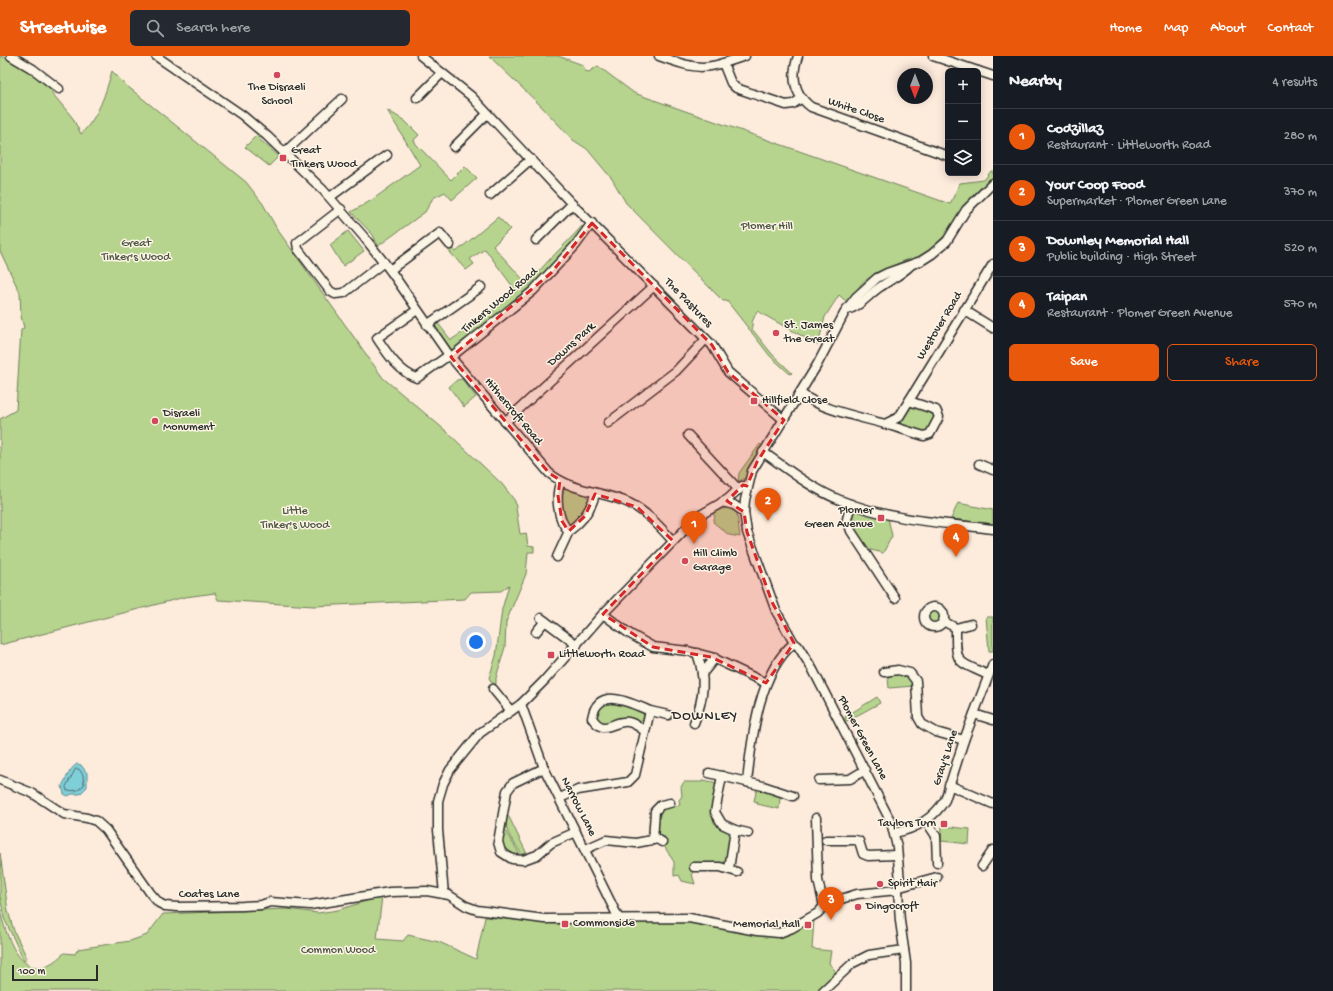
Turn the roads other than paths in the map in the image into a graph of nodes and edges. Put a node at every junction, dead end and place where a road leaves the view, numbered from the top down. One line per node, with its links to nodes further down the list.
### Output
1 (11, 56): 13 (street)
2 (156, 56): 19 (street, Hithercroft Road)
3 (421, 56): 11 (street, The Pastures)
4 (659, 56): 8 (street)
5 (745, 56): 8 (street)
6 (798, 56): 15 (street, White Close)
7 (932, 56): 9 (street)
8 (723, 63): 15 (street)
9 (969, 68)
10 (981, 72): 12 (street)
11 (442, 73): 14 (street); 17 (street, The Pastures)
12 (993, 76)
13 (59, 89)
14 (417, 98)
15 (802, 98): 21 (street, White Close)
16 (342, 99): 19 (street)
17 (487, 114): 18 (street); 22 (street, The Pastures)
18 (454, 147)
19 (284, 153): 25 (street, Hithercroft Road)
20 (387, 155): 25 (street)
21 (945, 155)
22 (531, 159): 24 (street); 26 (street, The Pastures)
23 (993, 183): 42 (street)
24 (490, 195)
25 (330, 197): 27 (street, Hithercroft Road)
26 (572, 204): 28 (street, The Pastures); 29 (street)
27 (340, 210): 31 (street, Hithercroft Road); 31 (street)
28 (592, 223): 34 (street, The Pastures); 41 (street, Tinkers Wood Road)
29 (536, 240)
30 (450, 246): 33 (street)
31 (384, 262): 33 (street, Hithercroft Road)
32 (993, 264): 37 (street, Westover Road)
33 (390, 270): 36 (street, Hithercroft Road)
34 (654, 286): 40 (street, The Pastures); 45 (street, Downs Park)
35 (481, 287): 38 (street)
36 (417, 310): 38 (street, Hithercroft Road); 41 (street)
37 (964, 310): 39 (street); 43 (street, Westover Road)
38 (427, 325): 41 (street, Hithercroft Road)
39 (993, 328)
40 (706, 339): 44 (street, The Pastures); 46 (street)
41 (450, 356): 45 (street, Hithercroft Road)
42 (800, 393): 44 (street); 47 (street)
43 (909, 401): 47 (street, Westover Road); 47 (street)
44 (784, 420): 49 (street)
45 (505, 422): 52 (street, Hithercroft Road)
46 (608, 423)
47 (885, 424)
48 (688, 435): 54 (street)
49 (763, 452): 53 (street); 57 (street)
50 (979, 464): 51 (street)
51 (993, 470)
52 (561, 481): 55 (street, Hithercroft Road); 60 (street)
53 (747, 486): 54 (street); 58 (street, Plomer Green Lane)
54 (738, 490): 56 (street)
55 (595, 494): 60 (street); 61 (street, Hithercroft Road)
56 (722, 502): 58 (street); 61 (street)
57 (851, 504): 59 (street); 63 (street)
58 (744, 512): 69 (street, Plomer Green Lane)
59 (993, 529)
60 (570, 531): 62 (street)
61 (673, 541): 64 (street)
62 (557, 557)
63 (895, 598)
64 (603, 614): 70 (street); 71 (street)
65 (944, 621): 67 (street)
66 (971, 624): 67 (street)
67 (956, 628): 76 (street)
68 (536, 632): 70 (street)
69 (794, 643): 77 (street); 89 (street, Plomer Green Lane)
70 (577, 645): 79 (street)
71 (697, 653): 72 (street); 75 (street)
72 (715, 658): 75 (street); 77 (street)
73 (993, 664): 76 (street, Gray's Lane)
74 (884, 672): 87 (street)
75 (702, 674): 85 (street)
76 (988, 675): 83 (street, Gray's Lane)
77 (766, 684): 93 (street)
78 (493, 689): 80 (street)
79 (520, 704): 80 (street); 88 (street, Narrow Lane)
80 (511, 711): 119 (street)
81 (650, 711): 82 (street); 86 (street); 86 (street)
82 (668, 714)
83 (974, 714): 84 (street); 87 (street, Gray's Lane)
84 (993, 720)
85 (694, 723)
86 (645, 731): 97 (street)
87 (964, 740): 95 (street, Gray's Lane)
88 (544, 768): 97 (street, Narrow Lane); 103 (street)
89 (865, 770): 94 (street); 105 (street, Plomer Green Lane)
90 (709, 773): 91 (street)
91 (722, 776): 93 (street); 102 (street)
92 (0, 780): 119 (street, Coates Lane)
93 (747, 782): 96 (street)
94 (823, 782)
95 (949, 786): 99 (street); 101 (street, Gray's Lane)
96 (793, 796)
97 (560, 798): 103 (street, Narrow Lane)
98 (670, 803): 106 (street)
99 (993, 804)
100 (816, 818): 120 (street)
101 (926, 821): 105 (street, Gray's Lane); 112 (street)
102 (735, 830): 104 (street); 115 (street)
103 (576, 832): 109 (street, Narrow Lane)
104 (748, 833)
105 (894, 833): 111 (street, Plomer Green Lane)
106 (653, 840): 108 (street); 109 (street)
107 (826, 840): 111 (street)
108 (662, 842)
109 (586, 849): 121 (street, Narrow Lane)
110 (993, 850): 113 (street)
111 (897, 855): 118 (street, Plomer Green Lane)
112 (937, 863)
113 (982, 866)
114 (694, 868): 115 (street)
115 (729, 869): 116 (street)
116 (737, 872)
117 (937, 877): 118 (street)
118 (899, 888): 120 (street); 122 (street, Plomer Green Lane)
119 (444, 894): 121 (street)
120 (824, 906): 121 (street)
121 (619, 919)
122 (904, 950): 123 (street); 124 (street, Plomer Green Lane)
123 (823, 991)
124 (906, 991)

